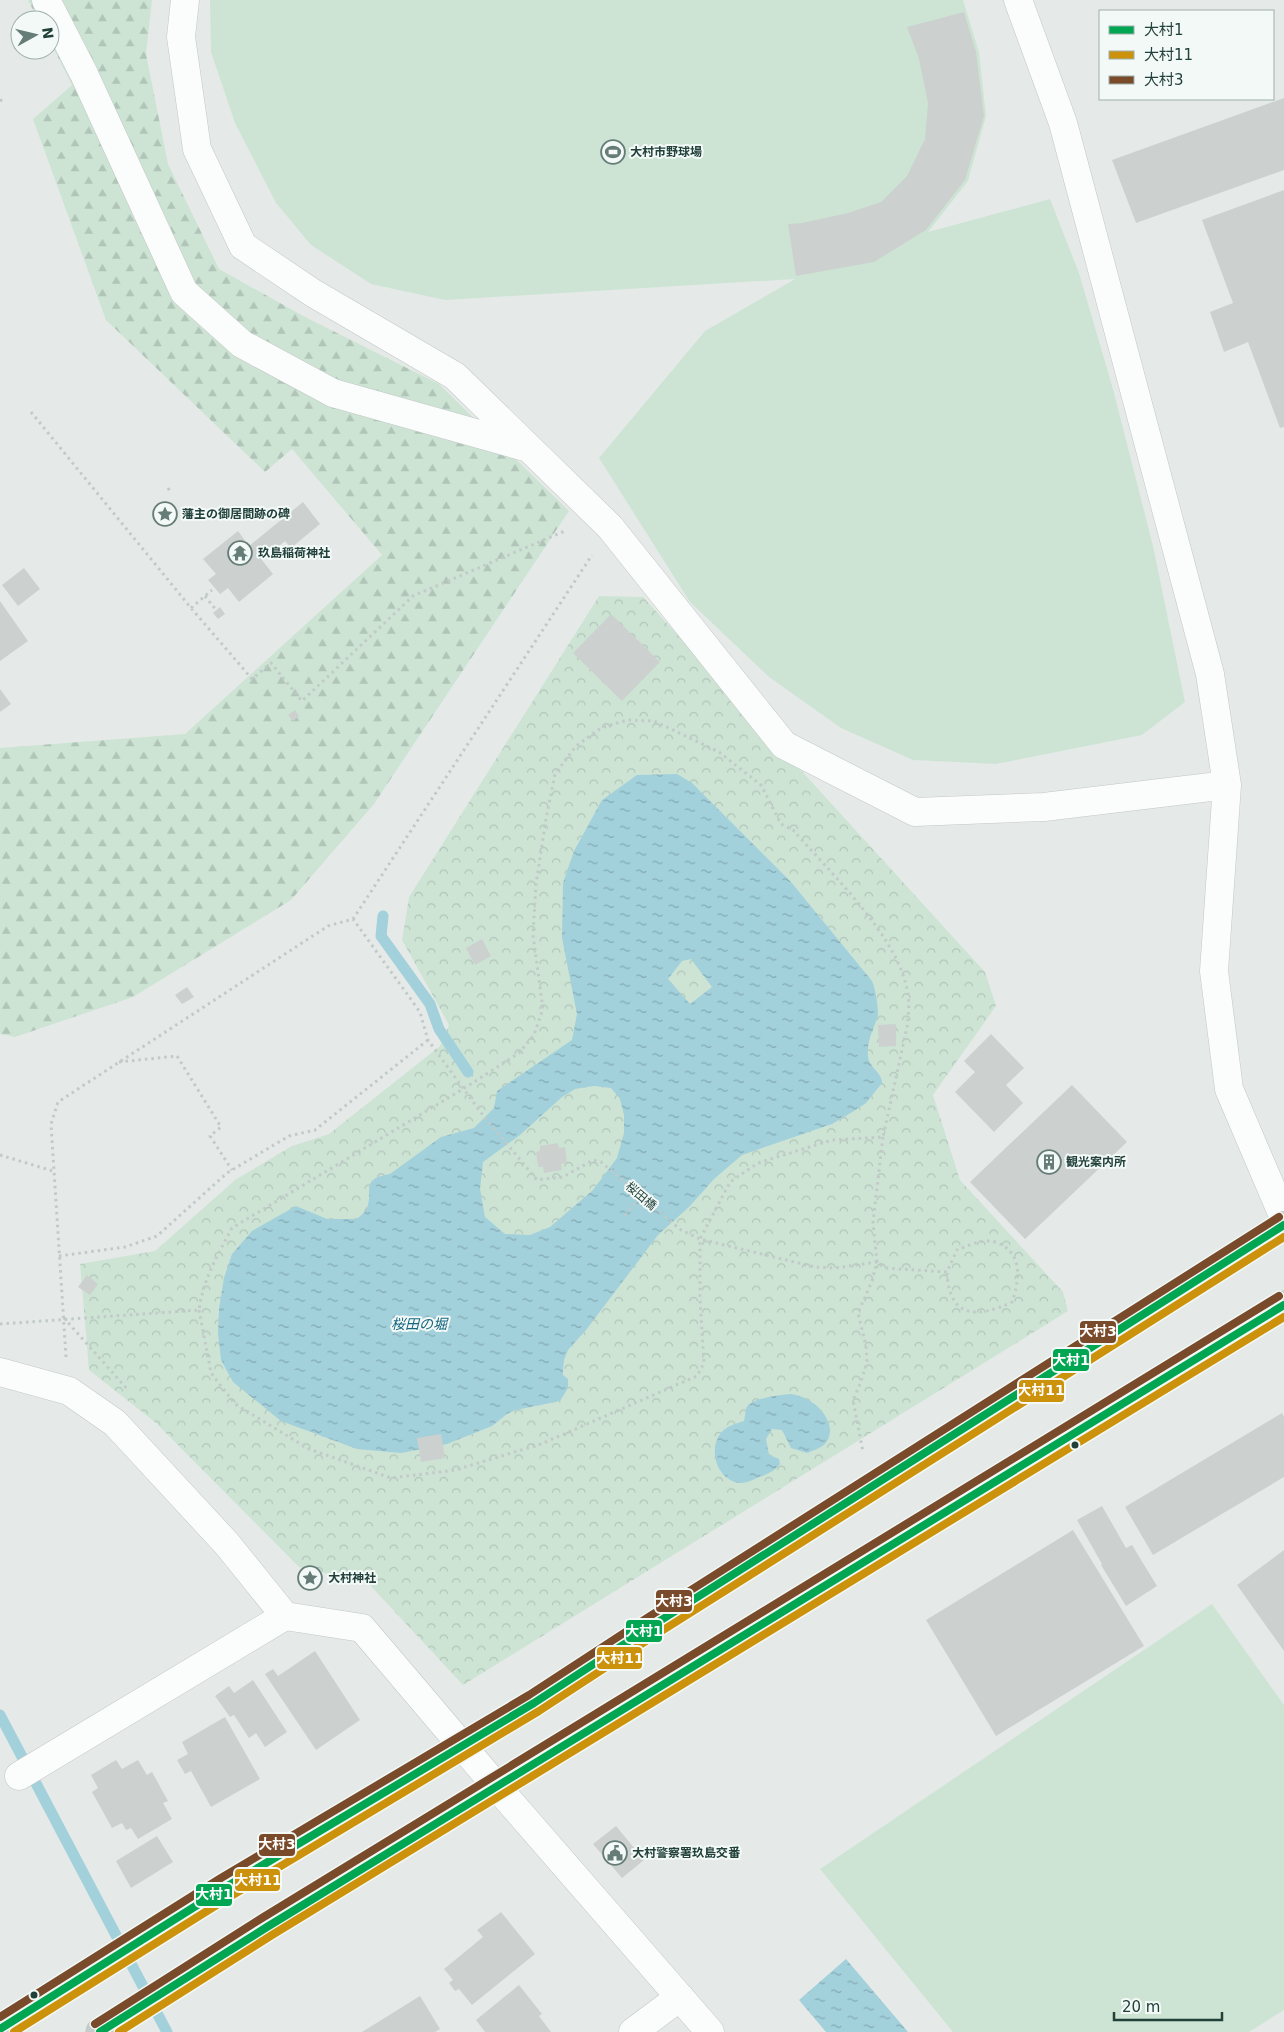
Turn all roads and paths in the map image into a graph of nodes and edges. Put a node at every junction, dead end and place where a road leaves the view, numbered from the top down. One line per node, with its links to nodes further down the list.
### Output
1 (46, 0): 5 (street)
2 (185, 0): 5 (street)
3 (1018, 0): 11 (street)
4 (31, 412): 9 (path)
5 (526, 447): 6 (street)
6 (605, 522): 9 (path); 11 (street); 12 (path)
7 (212, 590): 8 (path)
8 (205, 596): 9 (path); 10 (path)
9 (191, 608)
10 (216, 610)
11 (1226, 785): 22 (street)
12 (353, 919): 13 (path); 14 (path)
13 (428, 1040): 15 (path); 18 (path)
14 (119, 1062): 18 (path); 19 (path)
15 (463, 1089): 16 (path); 20 (path, 桜田橋); 29 (path)
16 (883, 1137): 24 (path); 26 (path)
17 (0, 1155): 19 (path)
18 (232, 1170): 25 (path)
19 (53, 1171): 25 (path)
20 (641, 1197): 21 (path); 24 (path, 桜田橋)
21 (625, 1215)
22 (1284, 1218)
23 (1284, 1225): 34 (highway)
24 (700, 1239): 26 (path, 桜田橋); 29 (path)
25 (59, 1256): 30 (path)
26 (877, 1262): 27 (path); 34 (path)
27 (947, 1272): 27 (path)
28 (1284, 1305): 38 (highway)
29 (199, 1310): 30 (path)
30 (63, 1318): 31 (path); 33 (path)
31 (0, 1324)
32 (0, 1372): 33 (street)
33 (69, 1391): 35 (street)
34 (871, 1487): 36 (highway)
35 (285, 1616): 36 (street); 37 (street)
36 (463, 1747): 38 (street); 40 (highway)
37 (19, 1776)
38 (497, 1787): 39 (street); 41 (highway)
39 (680, 1998): 42 (street); 43 (street)
40 (0, 2029)
41 (100, 2032)
42 (633, 2032)
43 (710, 2032)

